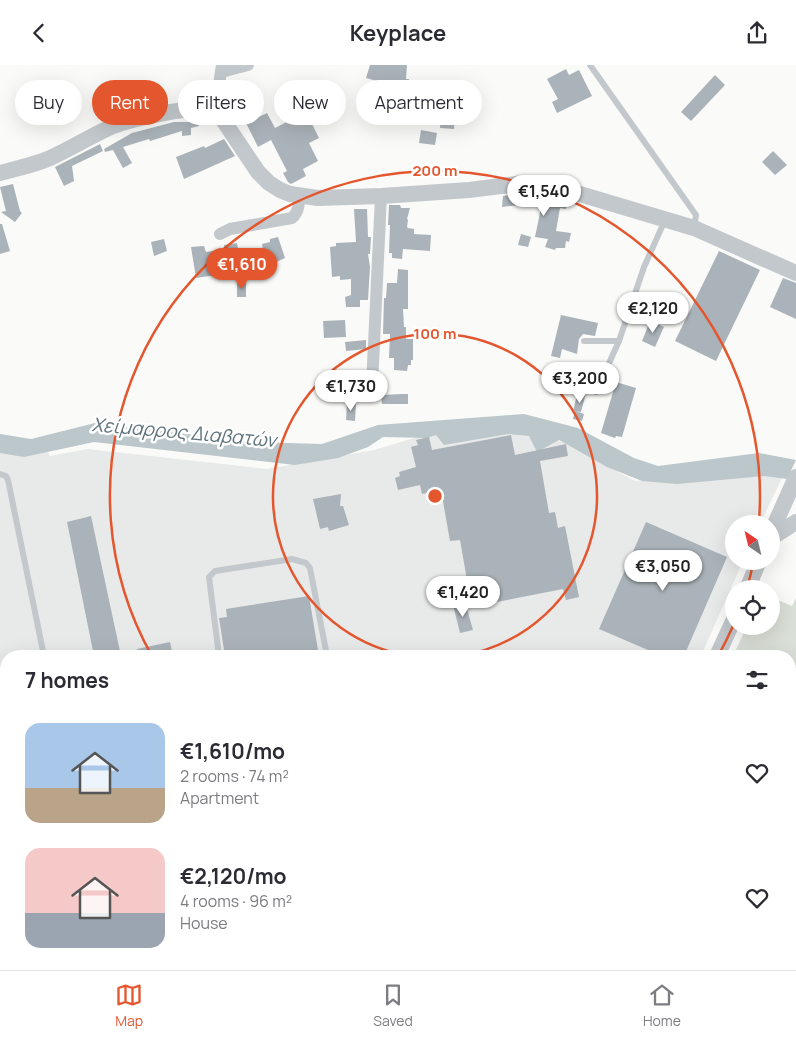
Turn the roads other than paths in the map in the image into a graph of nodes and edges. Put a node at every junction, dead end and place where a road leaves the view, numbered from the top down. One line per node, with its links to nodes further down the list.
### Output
1 (248, 65): 3 (street)
2 (590, 65): 10 (lane)
3 (221, 69)
4 (178, 112): 6 (street)
5 (226, 125): 7 (street)
6 (0, 173)
7 (299, 196): 8 (street); 11 (street)
8 (381, 196): 9 (street); 15 (street)
9 (665, 219): 10 (street); 14 (lane)
10 (694, 227): 12 (street)
11 (220, 234)
12 (796, 273)
13 (584, 341): 14 (lane)
14 (619, 341): 16 (lane)
15 (372, 386)
16 (596, 392)
17 (0, 474): 23 (lane)
18 (793, 494): 19 (street)
19 (780, 517)
20 (796, 522): 21 (street)
21 (780, 532)
22 (727, 635): 26 (street)
23 (43, 650)
24 (218, 650): 25 (lane)
25 (326, 650)
26 (720, 650)

